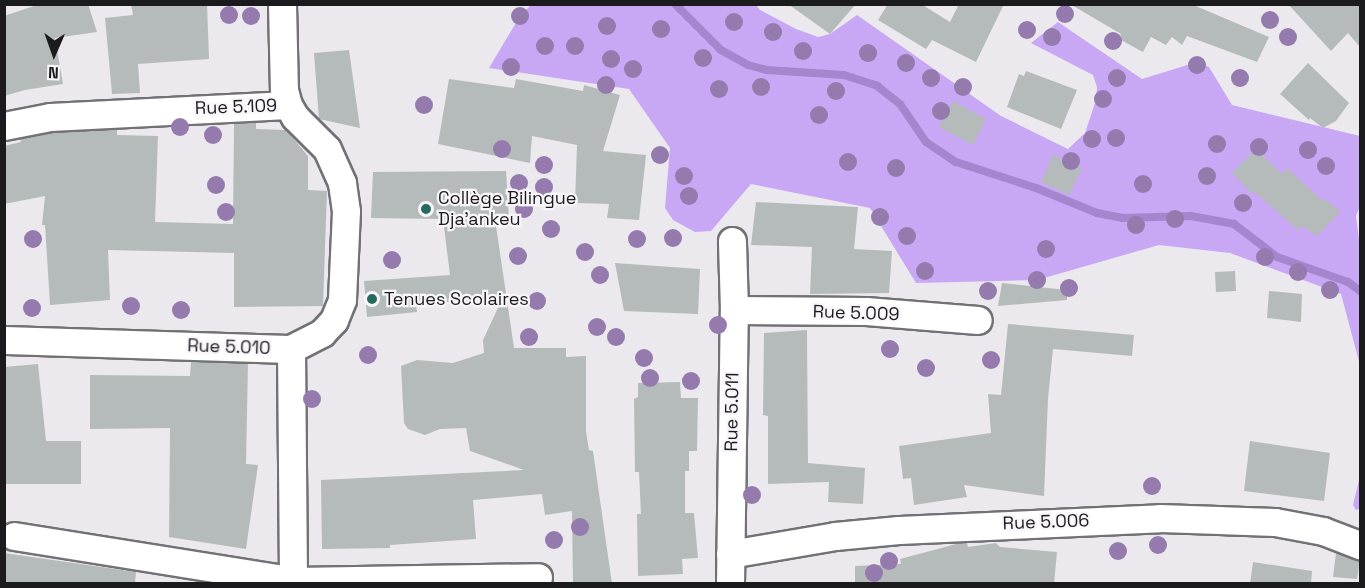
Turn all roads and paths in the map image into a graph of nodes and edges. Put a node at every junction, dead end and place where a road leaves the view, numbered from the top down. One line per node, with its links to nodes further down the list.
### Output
1 (282, 4): 2 (street)
2 (288, 105): 3 (street, Rue 5.109); 8 (street, Rue 5.109)
3 (4, 126)
4 (732, 241): 5 (street, Rue 5.011)
5 (734, 310): 6 (street, Rue 5.009); 11 (street, Rue 5.011)
6 (978, 320)
7 (4, 340): 8 (street, Rue 5.010)
8 (291, 349): 13 (street, Rue 5.010)
9 (14, 536): 13 (street)
10 (1360, 545): 11 (street, Rue 5.006)
11 (730, 554): 14 (street, Rue 5.011)
12 (538, 577): 13 (street)
13 (293, 582)
14 (730, 584)

